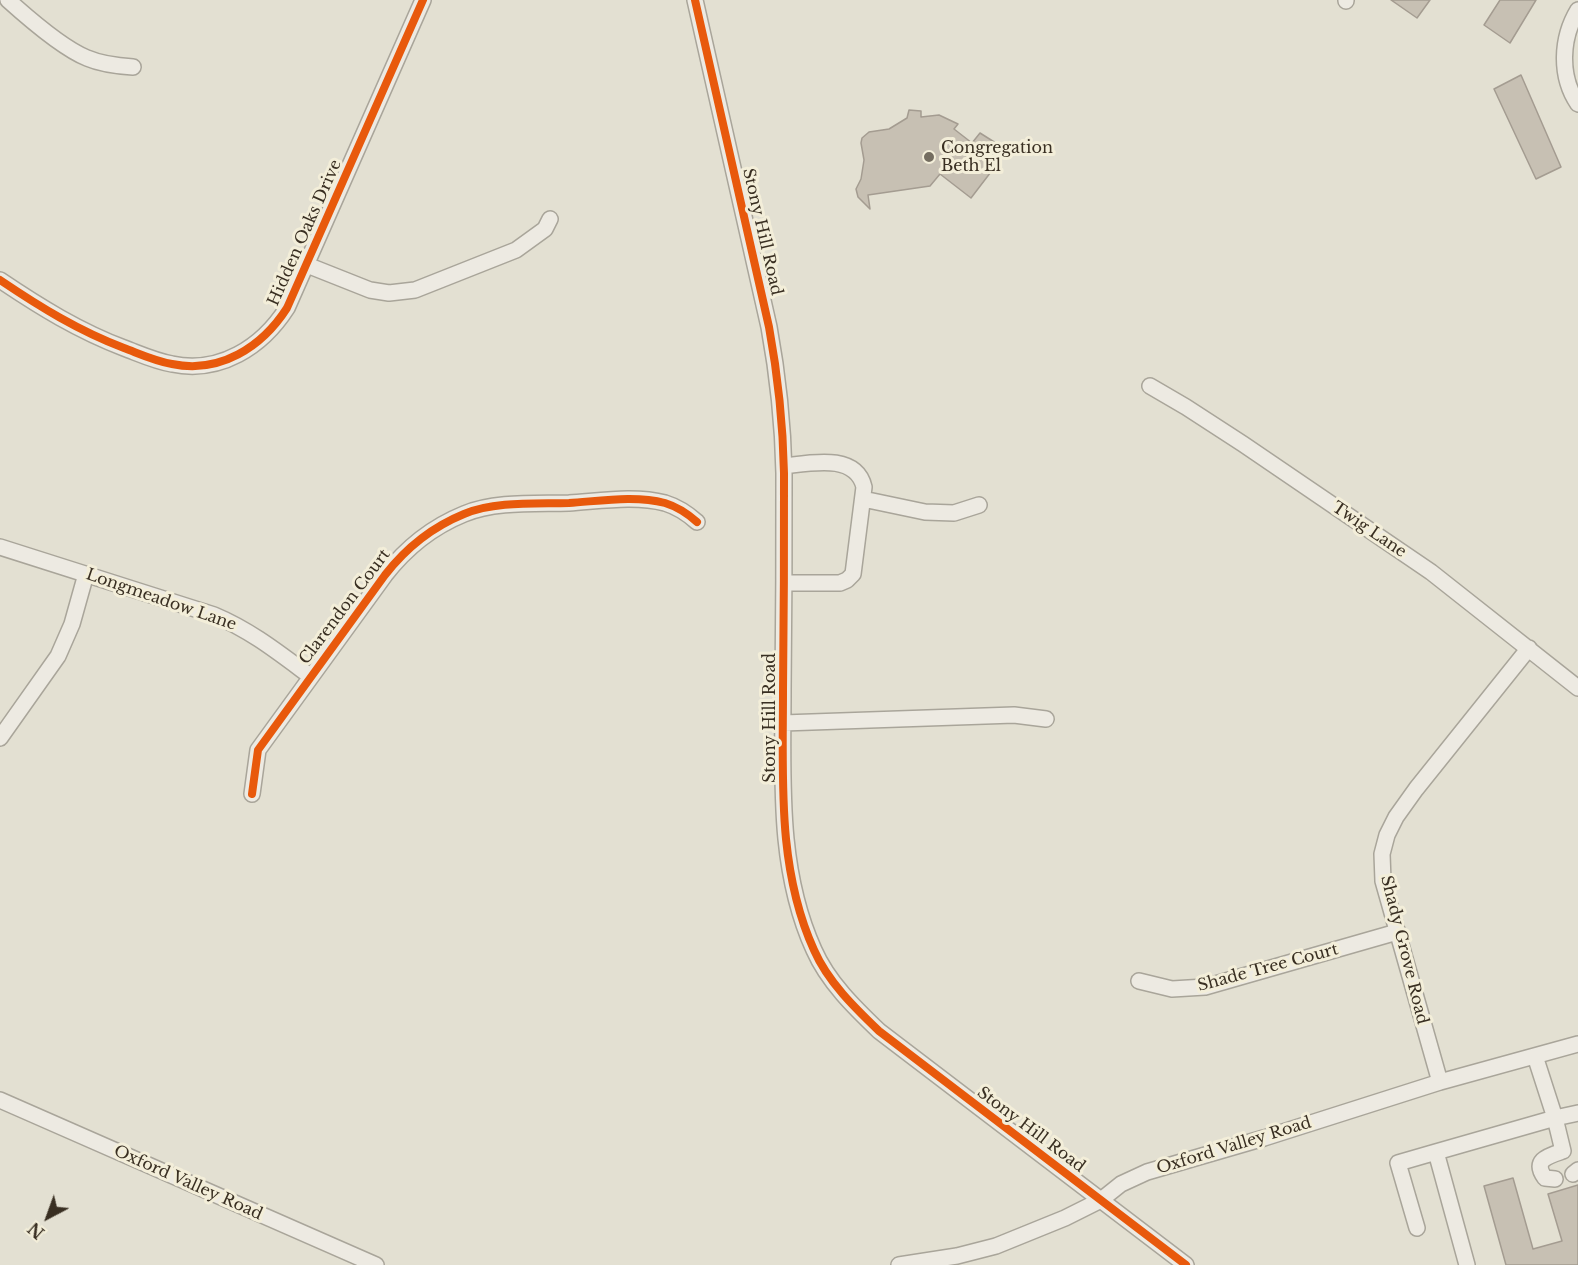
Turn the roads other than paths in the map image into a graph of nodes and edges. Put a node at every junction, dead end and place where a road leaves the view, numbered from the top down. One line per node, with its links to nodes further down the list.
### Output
1 (8, 0): 5 (street)
2 (423, 0): 8 (street, Hidden Oaks Drive)
3 (695, 0): 11 (street, Stony Hill Road)
4 (1578, 10): 6 (street)
5 (133, 67)
6 (1578, 104)
7 (550, 219): 8 (street)
8 (307, 265): 9 (street, Hidden Oaks Drive)
9 (0, 280)
10 (1150, 387): 18 (street, Twig Lane)
11 (784, 466): 12 (street); 17 (street, Stony Hill Road)
12 (863, 500): 13 (street); 17 (street)
13 (979, 505)
14 (697, 522): 19 (street, Clarendon Court)
15 (0, 547): 16 (street, Longmeadow Lane)
16 (86, 574): 19 (street, Longmeadow Lane); 23 (street)
17 (784, 583): 22 (street, Stony Hill Road)
18 (1529, 648): 20 (street, Twig Lane); 25 (street, Shady Grove Road)
19 (310, 676): 24 (street, Clarendon Court)
20 (1578, 688)
21 (1046, 719): 22 (street)
22 (783, 723): 36 (street, Stony Hill Road)
23 (0, 738)
24 (252, 794)
25 (1397, 932): 26 (street, Shade Tree Court); 29 (street, Shady Grove Road)
26 (1139, 981)
27 (1578, 1044): 28 (street, Oxford Valley Road)
28 (1535, 1056): 29 (street, Oxford Valley Road); 32 (street)
29 (1440, 1082): 36 (street, Oxford Valley Road)
30 (0, 1100): 38 (street, Oxford Valley Road)
31 (1578, 1113): 32 (street)
32 (1555, 1118): 33 (street); 34 (street)
33 (1436, 1152): 37 (street); 41 (street)
34 (1570, 1153): 35 (street)
35 (1555, 1179)
36 (1101, 1200): 39 (street, Oxford Valley Road); 40 (street, Stony Hill Road)
37 (1417, 1228)
38 (376, 1265)
39 (899, 1265)
40 (1186, 1265)
41 (1467, 1265)

